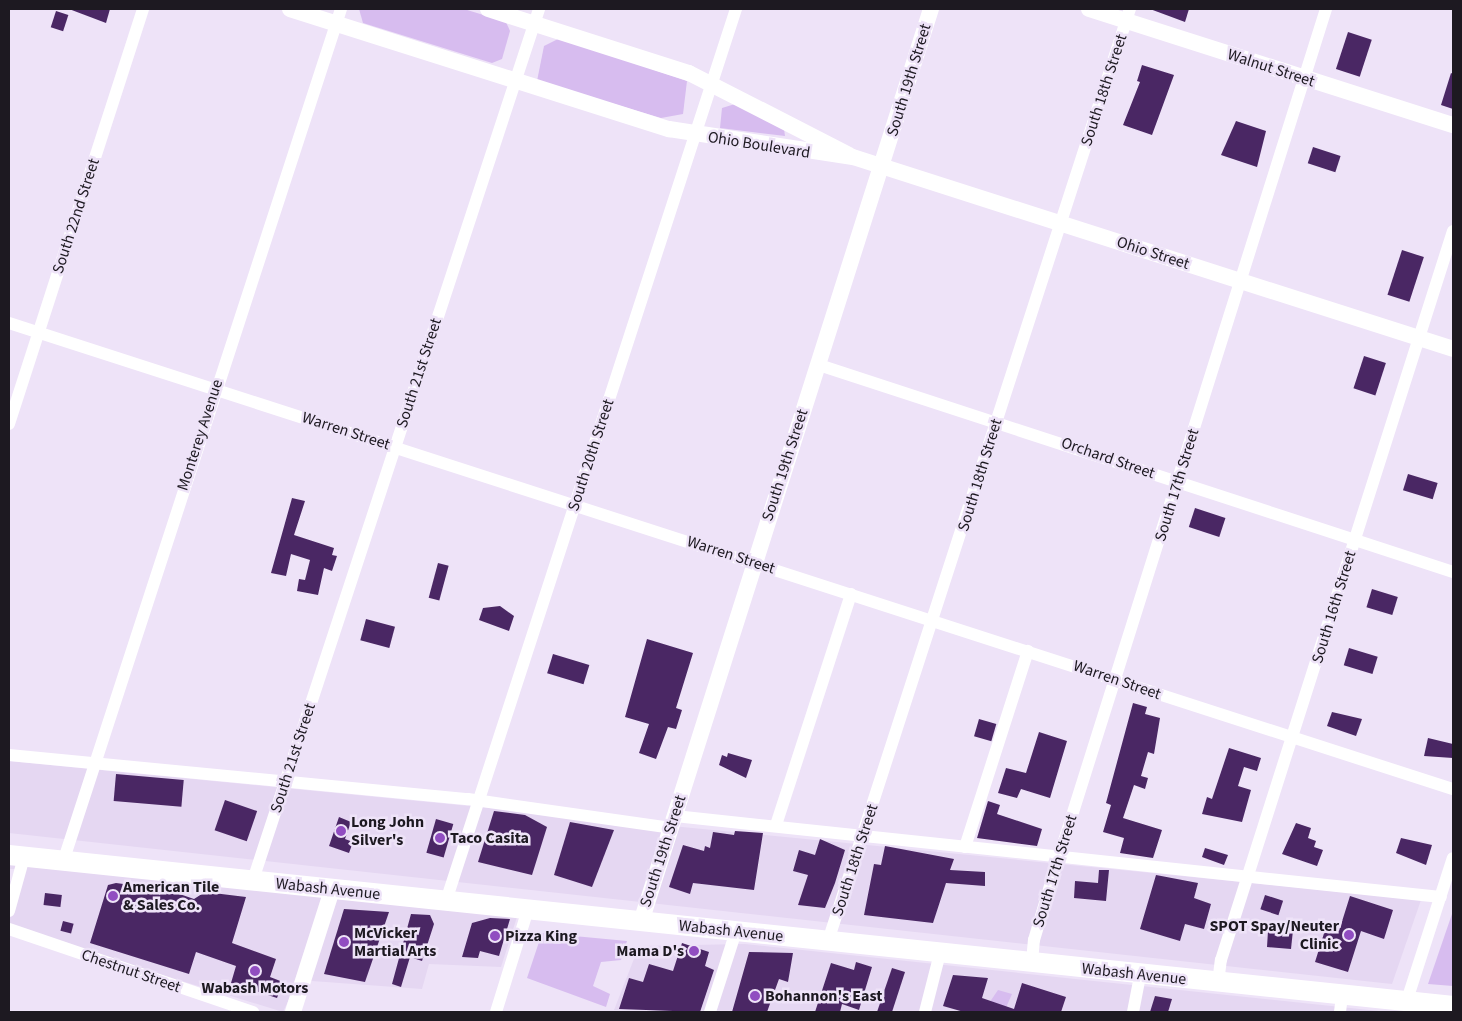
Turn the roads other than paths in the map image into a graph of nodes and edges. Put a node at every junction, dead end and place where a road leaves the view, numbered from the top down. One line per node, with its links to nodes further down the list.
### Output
1 (143, 9): 22 (street, South 22nd Street)
2 (290, 9): 9 (street, Ohio Boulevard)
3 (488, 9): 10 (street, Ohio Boulevard)
4 (736, 9): 13 (street, South 20th Street)
5 (931, 9): 17 (street, South 19th Street)
6 (1090, 9): 8 (street, Walnut Street)
7 (1326, 9): 11 (street, South 17th Street)
8 (1128, 14): 11 (street, Walnut Street); 18 (street, South 18th Street)
9 (338, 16): 12 (street, Ohio Boulevard); 26 (street, Monterey Avenue)
10 (536, 16): 12 (street, South 21st Street); 13 (street, Ohio Boulevard)
11 (1304, 78): 14 (street, Walnut Street); 20 (street, South 17th Street)
12 (514, 82): 15 (street, Ohio Boulevard); 29 (street, South 21st Street)
13 (713, 83): 15 (street, South 20th Street); 16 (street, Ohio Boulevard)
14 (1453, 125)
15 (696, 136): 16 (street, Ohio Boulevard); 31 (street, South 20th Street)
16 (853, 157): 17 (street, Ohio Street)
17 (882, 166): 18 (street, Ohio Street); 25 (street, South 19th Street)
18 (1060, 222): 20 (street, Ohio Street); 27 (street, South 18th Street)
19 (1453, 231): 23 (street, South 16th Street)
20 (1241, 282): 23 (street, Ohio Street); 30 (street, South 17th Street)
21 (9, 323): 22 (street, Warren Street)
22 (38, 333): 26 (street, Warren Street); 28 (street, South 22nd Street)
23 (1418, 337): 24 (street, Ohio Street); 32 (street, South 16th Street)
24 (1453, 348)
25 (819, 364): 27 (street, Orchard Street); 33 (street, South 19th Street)
26 (215, 390): 29 (street, Warren Street); 41 (street, Monterey Avenue)
27 (996, 422): 30 (street, Orchard Street); 36 (street, South 18th Street)
28 (9, 424)
29 (395, 448): 31 (street, Warren Street); 42 (street, South 21st Street)
30 (1178, 482): 32 (street, Orchard Street); 38 (street, South 17th Street)
31 (574, 505): 33 (street, Warren Street); 44 (street, South 20th Street)
32 (1354, 539): 34 (street, Orchard Street); 39 (street, South 16th Street)
33 (753, 562): 35 (street, Warren Street); 45 (street, South 19th Street)
34 (1453, 572)
35 (851, 594): 36 (street, Warren Street); 46 (street)
36 (934, 620): 37 (street, Warren Street); 47 (street, South 18th Street)
37 (1028, 651): 38 (street, Warren Street); 48 (street)
38 (1117, 681): 39 (street, Warren Street); 50 (street, South 17th Street)
39 (1294, 737): 43 (street, Warren Street); 53 (street, South 16th Street)
40 (9, 755): 41 (street)
41 (94, 764): 42 (street); 52 (street, Monterey Avenue)
42 (284, 784): 44 (street); 54 (street, South 21st Street)
43 (1453, 789)
44 (478, 801): 45 (street); 57 (street, South 20th Street)
45 (673, 822): 46 (street); 60 (street, South 19th Street)
46 (776, 825): 47 (street)
47 (863, 836): 48 (street); 63 (street, South 18th Street)
48 (964, 847): 50 (street)
49 (16, 856): 52 (main road, Wabash Avenue); 59 (street)
50 (1059, 857): 53 (street); 65 (street, South 17th Street)
51 (1453, 858): 56 (street)
52 (63, 862): 54 (main road, Wabash Avenue)
53 (1250, 879): 56 (street); 67 (street, South 16th Street)
54 (253, 880): 55 (main road, Wabash Avenue)
55 (332, 890): 57 (main road, Wabash Avenue); 72 (street)
56 (1441, 897): 68 (street)
57 (446, 901): 58 (main road, Wabash Avenue)
58 (528, 908): 60 (main road, Wabash Avenue); 73 (street)
59 (9, 911)
60 (641, 922): 62 (main road, Wabash Avenue)
61 (9, 929): 71 (street, Chestnut Street)
62 (736, 931): 63 (main road, Wabash Avenue); 74 (street)
63 (828, 941): 64 (main road, Wabash Avenue)
64 (940, 953): 65 (main road, Wabash Avenue); 75 (street)
65 (1032, 962): 66 (main road, Wabash Avenue)
66 (1140, 975): 67 (main road, Wabash Avenue); 76 (street)
67 (1218, 983): 69 (main road, Wabash Avenue)
68 (1406, 1000): 69 (main road, Wabash Avenue); 70 (main road, Wabash Avenue)
69 (1341, 1004)
70 (1453, 1006)
71 (252, 1012)
72 (293, 1012)
73 (496, 1012)
74 (710, 1012)
75 (925, 1012)
76 (1132, 1012)

